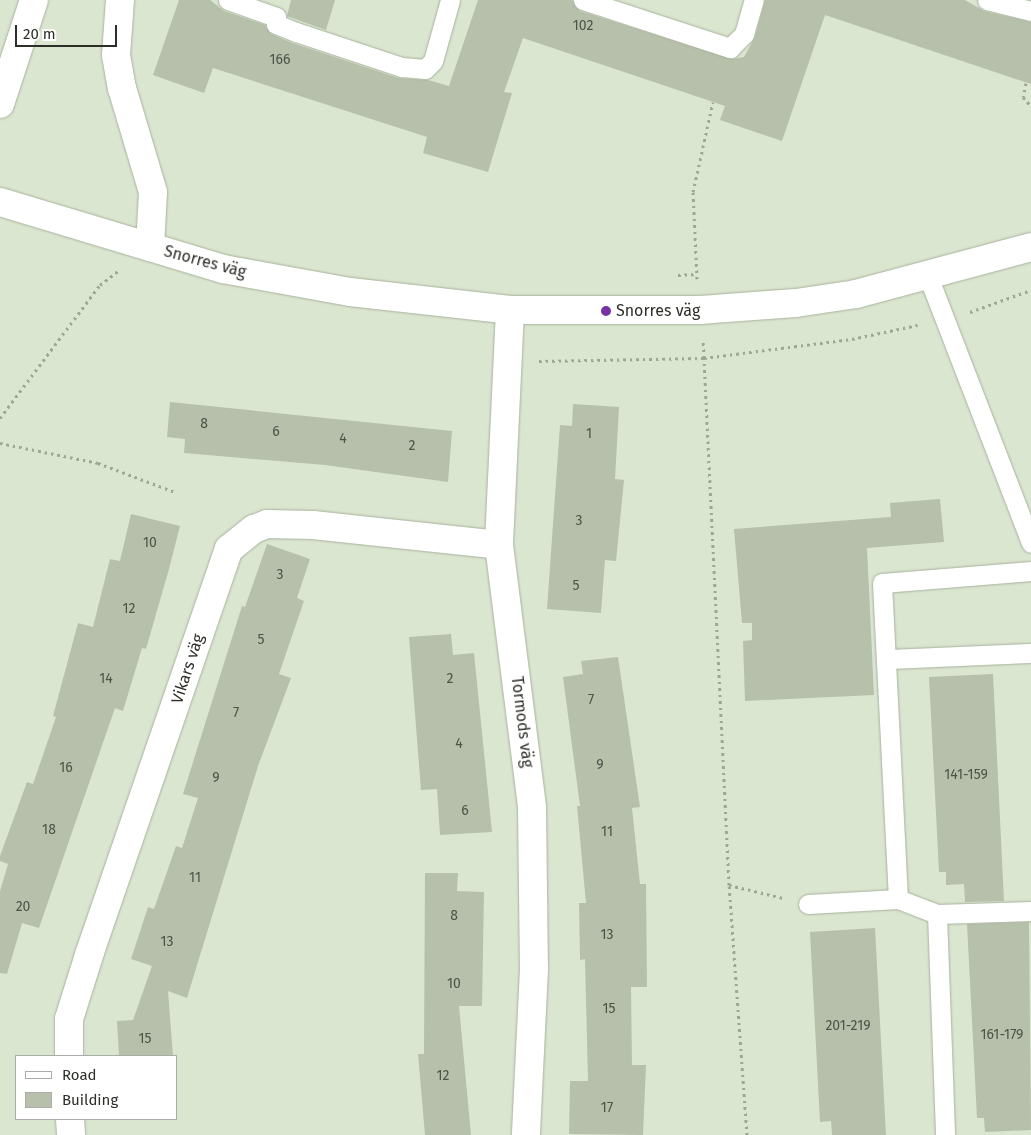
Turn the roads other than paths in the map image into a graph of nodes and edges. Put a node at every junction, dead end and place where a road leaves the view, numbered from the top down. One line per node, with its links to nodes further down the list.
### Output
1 (34, 0): 10 (street)
2 (120, 0): 12 (street, Snorres väg)
3 (228, 0): 8 (lane)
4 (450, 0): 8 (lane)
5 (583, 0): 6 (lane)
6 (754, 0)
7 (987, 0): 9 (lane)
8 (278, 8)
9 (1031, 11)
10 (0, 104)
11 (0, 202): 12 (street, Snorres väg)
12 (150, 247): 15 (street, Snorres väg)
13 (1031, 247): 14 (street, Snorres väg)
14 (928, 276): 15 (street, Snorres väg); 16 (lane)
15 (510, 310): 17 (street, Tormods väg)
16 (1031, 543)
17 (499, 545): 25 (street, Vikars väg); 28 (street, Tormods väg)
18 (1031, 571): 20 (lane)
19 (1031, 653): 20 (lane)
20 (887, 659): 21 (lane)
21 (898, 899): 22 (lane); 24 (lane)
22 (808, 904)
23 (1031, 911): 24 (lane)
24 (937, 914): 29 (lane)
25 (69, 1055)
26 (70, 1120): 27 (street)
27 (71, 1135)
28 (526, 1135)
29 (945, 1135)

